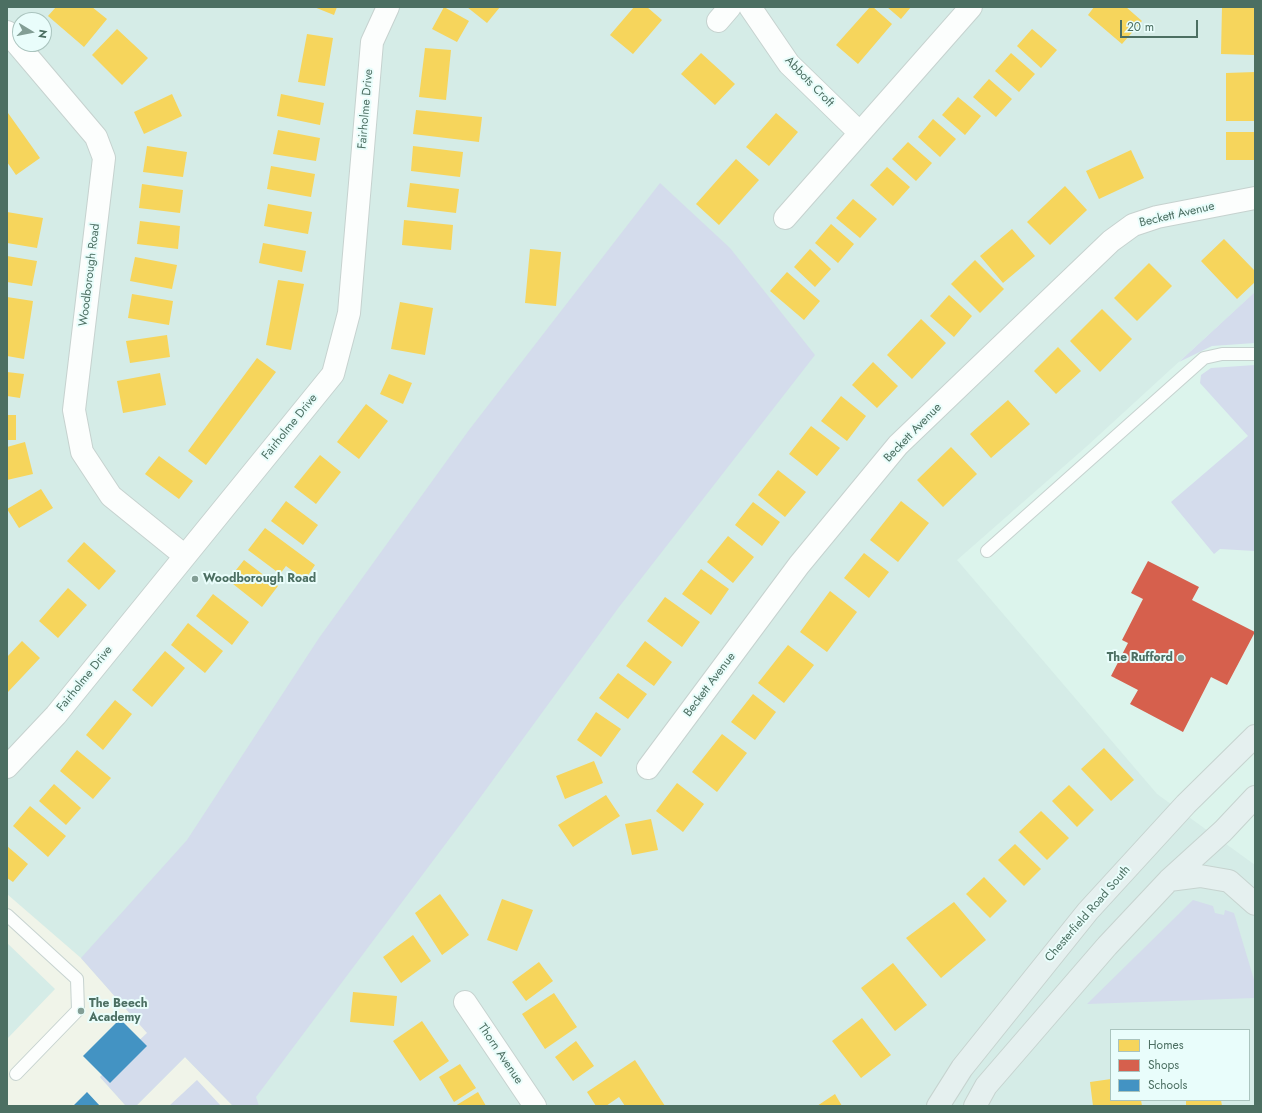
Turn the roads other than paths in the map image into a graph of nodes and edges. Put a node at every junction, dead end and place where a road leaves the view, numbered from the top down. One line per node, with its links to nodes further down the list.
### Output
1 (388, 7): 10 (street, Fairholme Drive)
2 (750, 7): 5 (street, Abbots Croft)
3 (971, 7): 5 (street)
4 (7, 32): 10 (street, Woodborough Road)
5 (860, 133): 7 (street)
6 (1255, 198): 13 (street, Beckett Avenue)
7 (785, 218)
8 (1255, 354): 9 (lane)
9 (987, 551)
10 (185, 556): 12 (street, Fairholme Drive)
11 (1255, 736): 21 (main road, Chesterfield Road South)
12 (7, 767)
13 (648, 768)
14 (1255, 797): 15 (main road)
15 (1169, 880): 16 (main road); 22 (main road)
16 (1255, 904)
17 (7, 914): 19 (lane)
18 (465, 1002): 20 (street, Thorn Avenue)
19 (16, 1074)
20 (535, 1106)
21 (938, 1106)
22 (974, 1106)

